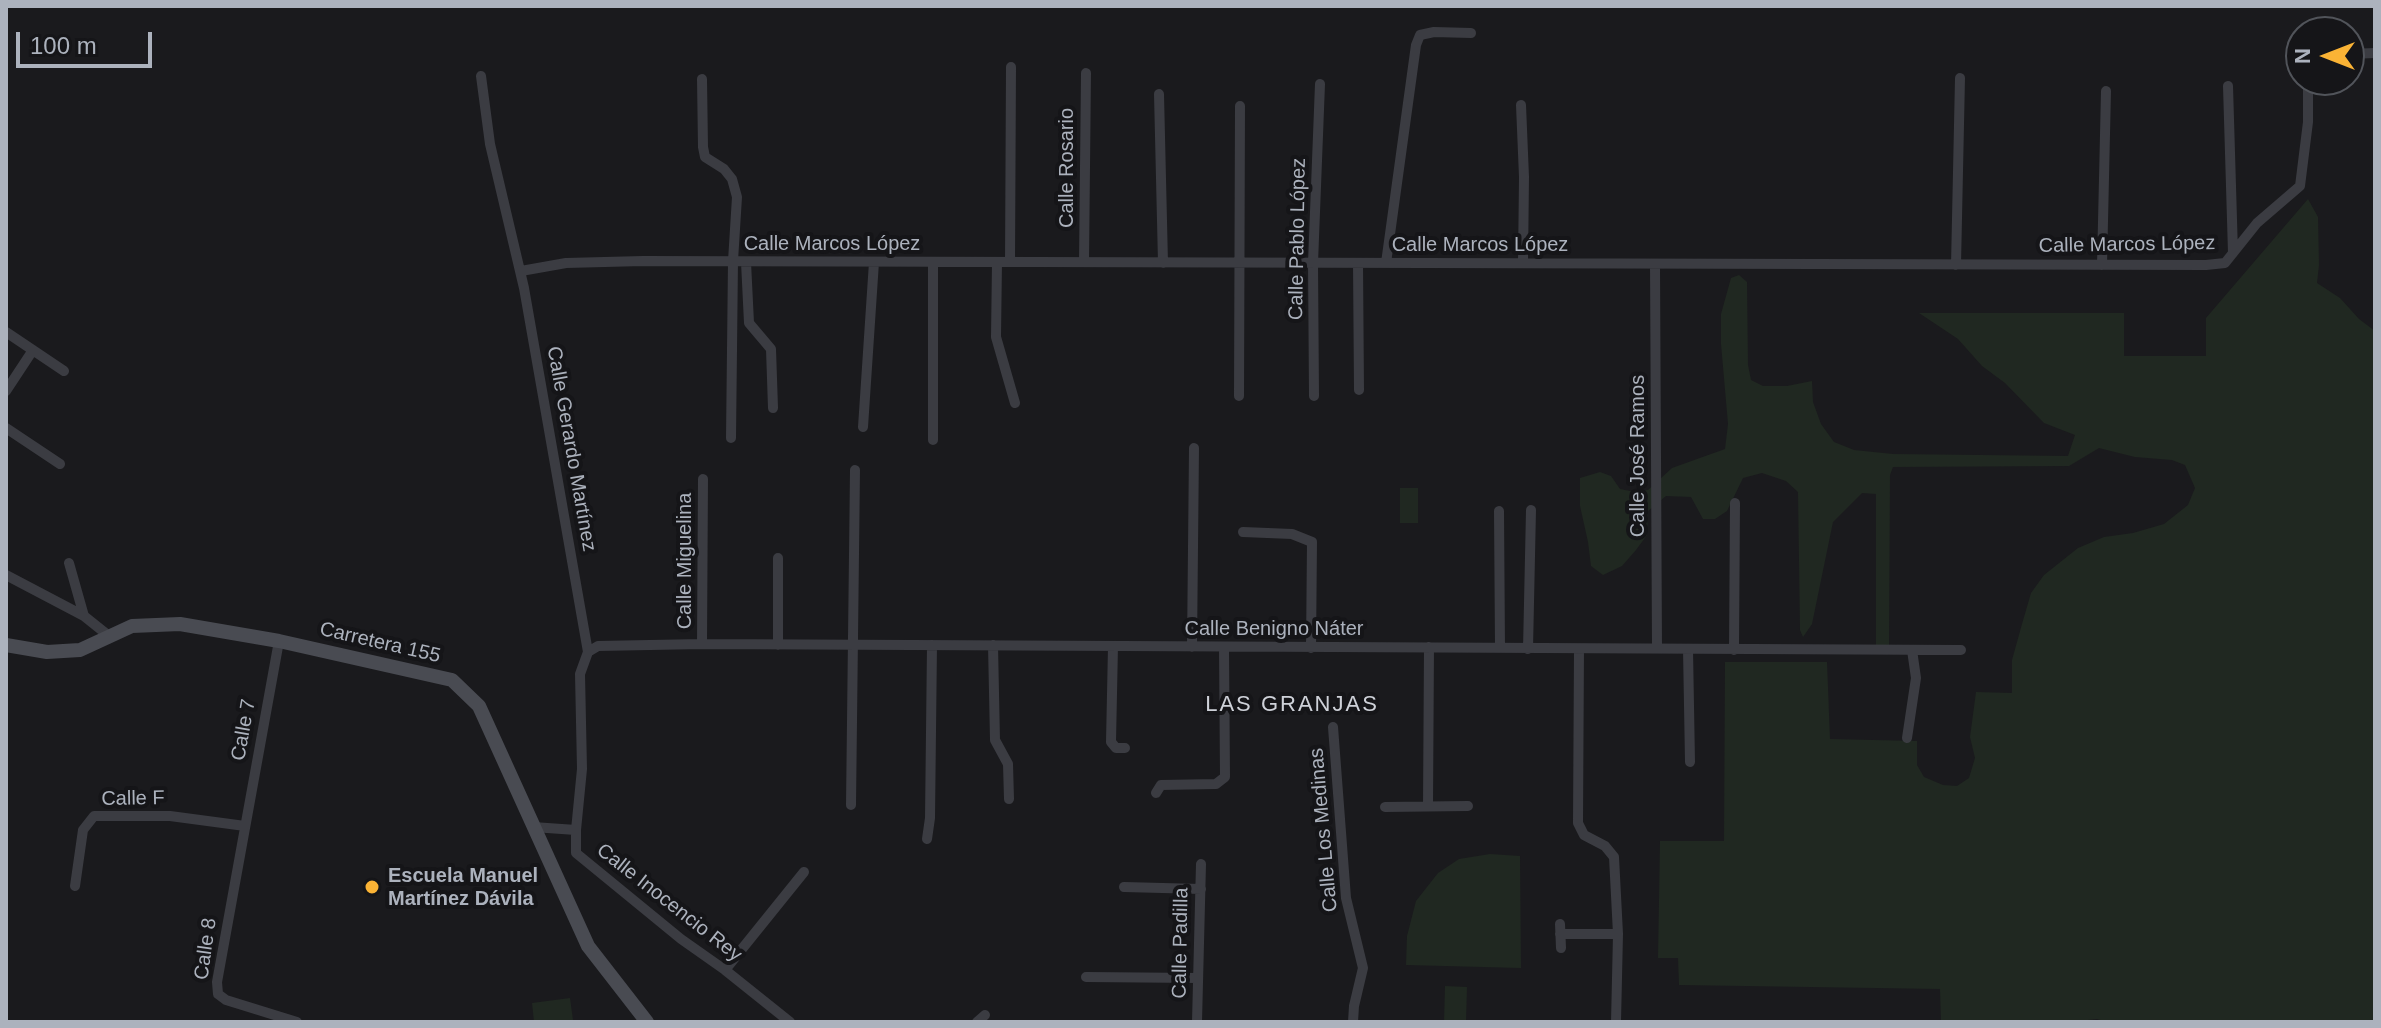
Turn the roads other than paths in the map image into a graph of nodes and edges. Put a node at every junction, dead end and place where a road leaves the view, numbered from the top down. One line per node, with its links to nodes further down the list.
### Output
1 (1471, 33): 26 (street)
2 (1011, 67): 20 (street)
3 (1086, 73): 21 (street, Calle Rosario)
4 (481, 76): 31 (street, Calle Gerardo Martínez)
5 (1960, 78): 29 (street)
6 (702, 79): 15 (street)
7 (1320, 84): 24 (street, Calle Pablo López)
8 (2228, 86): 14 (street)
9 (2106, 91): 30 (street)
10 (1159, 94): 22 (street)
11 (2308, 96): 14 (street, Calle Marcos López)
12 (1521, 105): 27 (street)
13 (1240, 106): 23 (street)
14 (2233, 253): 30 (street, Calle Marcos López)
15 (733, 261): 16 (street, Calle Marcos López); 31 (street, Calle Marcos López); 43 (street)
16 (746, 262): 17 (street, Calle Marcos López); 40 (street)
17 (874, 262): 18 (street, Calle Marcos López); 41 (street)
18 (933, 262): 19 (street, Calle Marcos López); 44 (street)
19 (997, 262): 20 (street, Calle Marcos López); 39 (street)
20 (1010, 262): 21 (street, Calle Marcos López)
21 (1084, 262): 22 (street, Calle Marcos López)
22 (1163, 263): 23 (street, Calle Marcos López)
23 (1239, 263): 24 (street, Calle Marcos López); 37 (street)
24 (1313, 263): 25 (street, Calle Marcos López); 38 (street, Calle Pablo López)
25 (1358, 263): 26 (street, Calle Marcos López); 35 (street)
26 (1386, 263): 27 (street, Calle Marcos López)
27 (1523, 263): 28 (street, Calle Marcos López)
28 (1655, 264): 29 (street, Calle Marcos López); 71 (street, Calle José Ramos)
29 (1956, 265): 30 (street, Calle Marcos López)
30 (2102, 265)
31 (521, 271): 78 (street, Calle Gerardo Martínez)
32 (6, 332): 33 (street)
33 (33, 350): 34 (street); 36 (street)
34 (64, 371)
35 (1359, 390)
36 (6, 391)
37 (1239, 396)
38 (1314, 396)
39 (1015, 403)
40 (773, 408)
41 (863, 427)
42 (6, 428): 46 (street)
43 (731, 438)
44 (933, 440)
45 (1194, 448): 66 (street)
46 (60, 464)
47 (855, 470): 62 (street)
48 (703, 479): 59 (street, Calle Miguelina)
49 (1735, 503): 75 (street)
50 (1531, 510): 72 (street)
51 (1499, 511): 70 (street)
52 (1243, 532): 69 (street)
53 (778, 558): 61 (street)
54 (69, 563): 56 (street)
55 (6, 575): 56 (street)
56 (84, 616): 57 (street)
57 (109, 636): 58 (street, Carretera 155); 60 (street, Carretera 155)
58 (279, 641): 89 (street, Calle 7); 90 (street, Carretera 155)
59 (702, 644): 61 (street, Calle Benigno Náter); 78 (street, Calle Benigno Náter)
60 (6, 645)
61 (778, 645): 62 (street, Calle Benigno Náter)
62 (853, 645): 63 (street, Calle Benigno Náter); 85 (street)
63 (932, 645): 64 (street, Calle Benigno Náter); 92 (street)
64 (993, 645): 65 (street, Calle Benigno Náter); 84 (street)
65 (1113, 646): 66 (street, Calle Benigno Náter); 81 (street)
66 (1192, 647): 67 (street, Calle Benigno Náter)
67 (1224, 647): 69 (street, Calle Benigno Náter); 83 (street)
68 (1429, 647): 69 (street, Calle Benigno Náter); 70 (street, Calle Benigno Náter); 86 (street)
69 (1311, 648)
70 (1500, 648): 72 (street, Calle Benigno Náter)
71 (1657, 648): 73 (street, Calle Benigno Náter); 74 (street, Calle Benigno Náter)
72 (1528, 649): 73 (street, Calle Benigno Náter)
73 (1579, 649): 98 (street)
74 (1688, 649): 75 (street, Calle Benigno Náter); 82 (street)
75 (1734, 650): 76 (street, Calle Benigno Náter)
76 (1912, 650): 77 (street, Calle Benigno Náter); 80 (street)
77 (1961, 650)
78 (588, 652): 91 (street, Calle Gerardo Martínez)
79 (1333, 727): 107 (street, Calle Los Medinas)
80 (1907, 738)
81 (1125, 748)
82 (1690, 762)
83 (1156, 793)
84 (1009, 799)
85 (851, 805)
86 (1428, 806): 87 (street); 88 (street)
87 (1468, 806)
88 (1385, 807)
89 (245, 826): 95 (street, Calle F); 103 (street, Calle 8)
90 (533, 827): 91 (street, Calle Inocencio Rey); 104 (street, Carretera 155)
91 (576, 830): 100 (street, Calle Inocencio Rey)
92 (927, 839)
93 (1201, 864): 97 (street, Calle Padilla)
94 (804, 872): 100 (street)
95 (75, 886)
96 (1124, 887): 97 (street)
97 (1201, 889): 102 (street, Calle Padilla)
98 (1618, 934): 99 (street); 108 (street)
99 (1561, 948)
100 (725, 970): 105 (street, Calle Inocencio Rey)
101 (1086, 977): 102 (street)
102 (1198, 978): 106 (street, Calle Padilla)
103 (297, 1022)
104 (647, 1022)
105 (790, 1022)
106 (1197, 1022)
107 (1353, 1022)
108 (1616, 1022)

